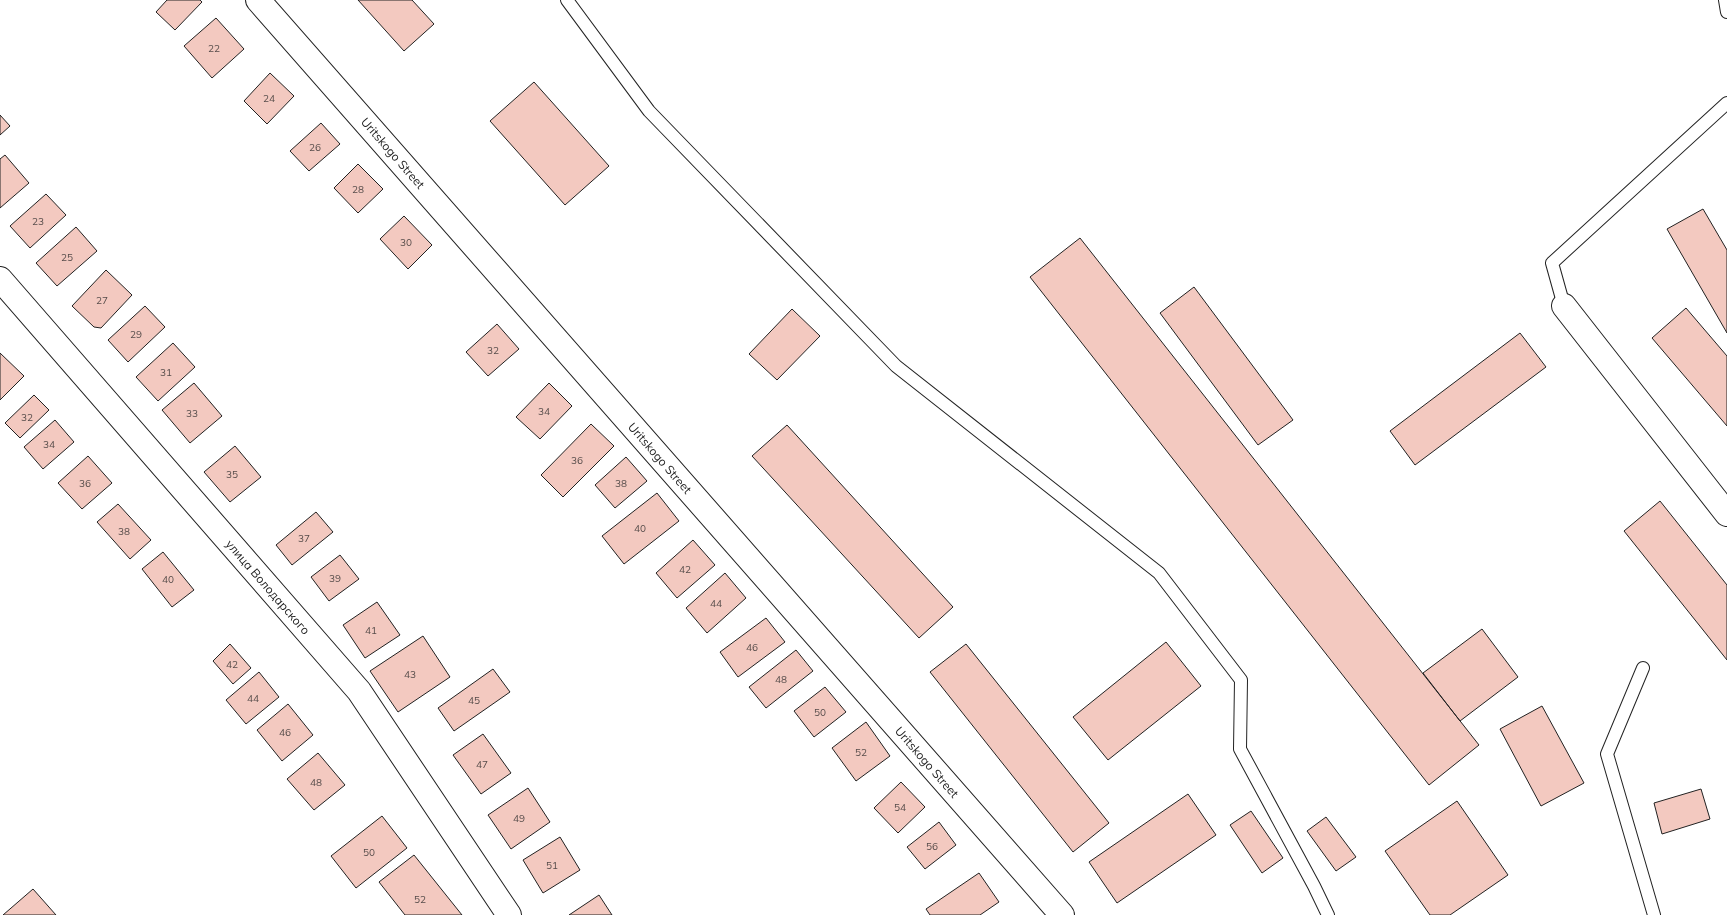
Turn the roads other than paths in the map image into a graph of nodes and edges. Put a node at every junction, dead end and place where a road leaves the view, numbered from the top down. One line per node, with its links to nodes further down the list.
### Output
1 (258, 0): 11 (street, Uritskogo Street)
2 (566, 0): 12 (lane)
3 (1725, 0): 4 (lane)
4 (1727, 12)
5 (1727, 103): 7 (lane)
6 (0, 279): 10 (street, улица Володарского)
7 (1564, 306): 8 (street)
8 (1727, 514)
9 (1643, 668): 13 (lane)
10 (509, 915)
11 (1062, 915)
12 (1328, 915)
13 (1654, 915)

